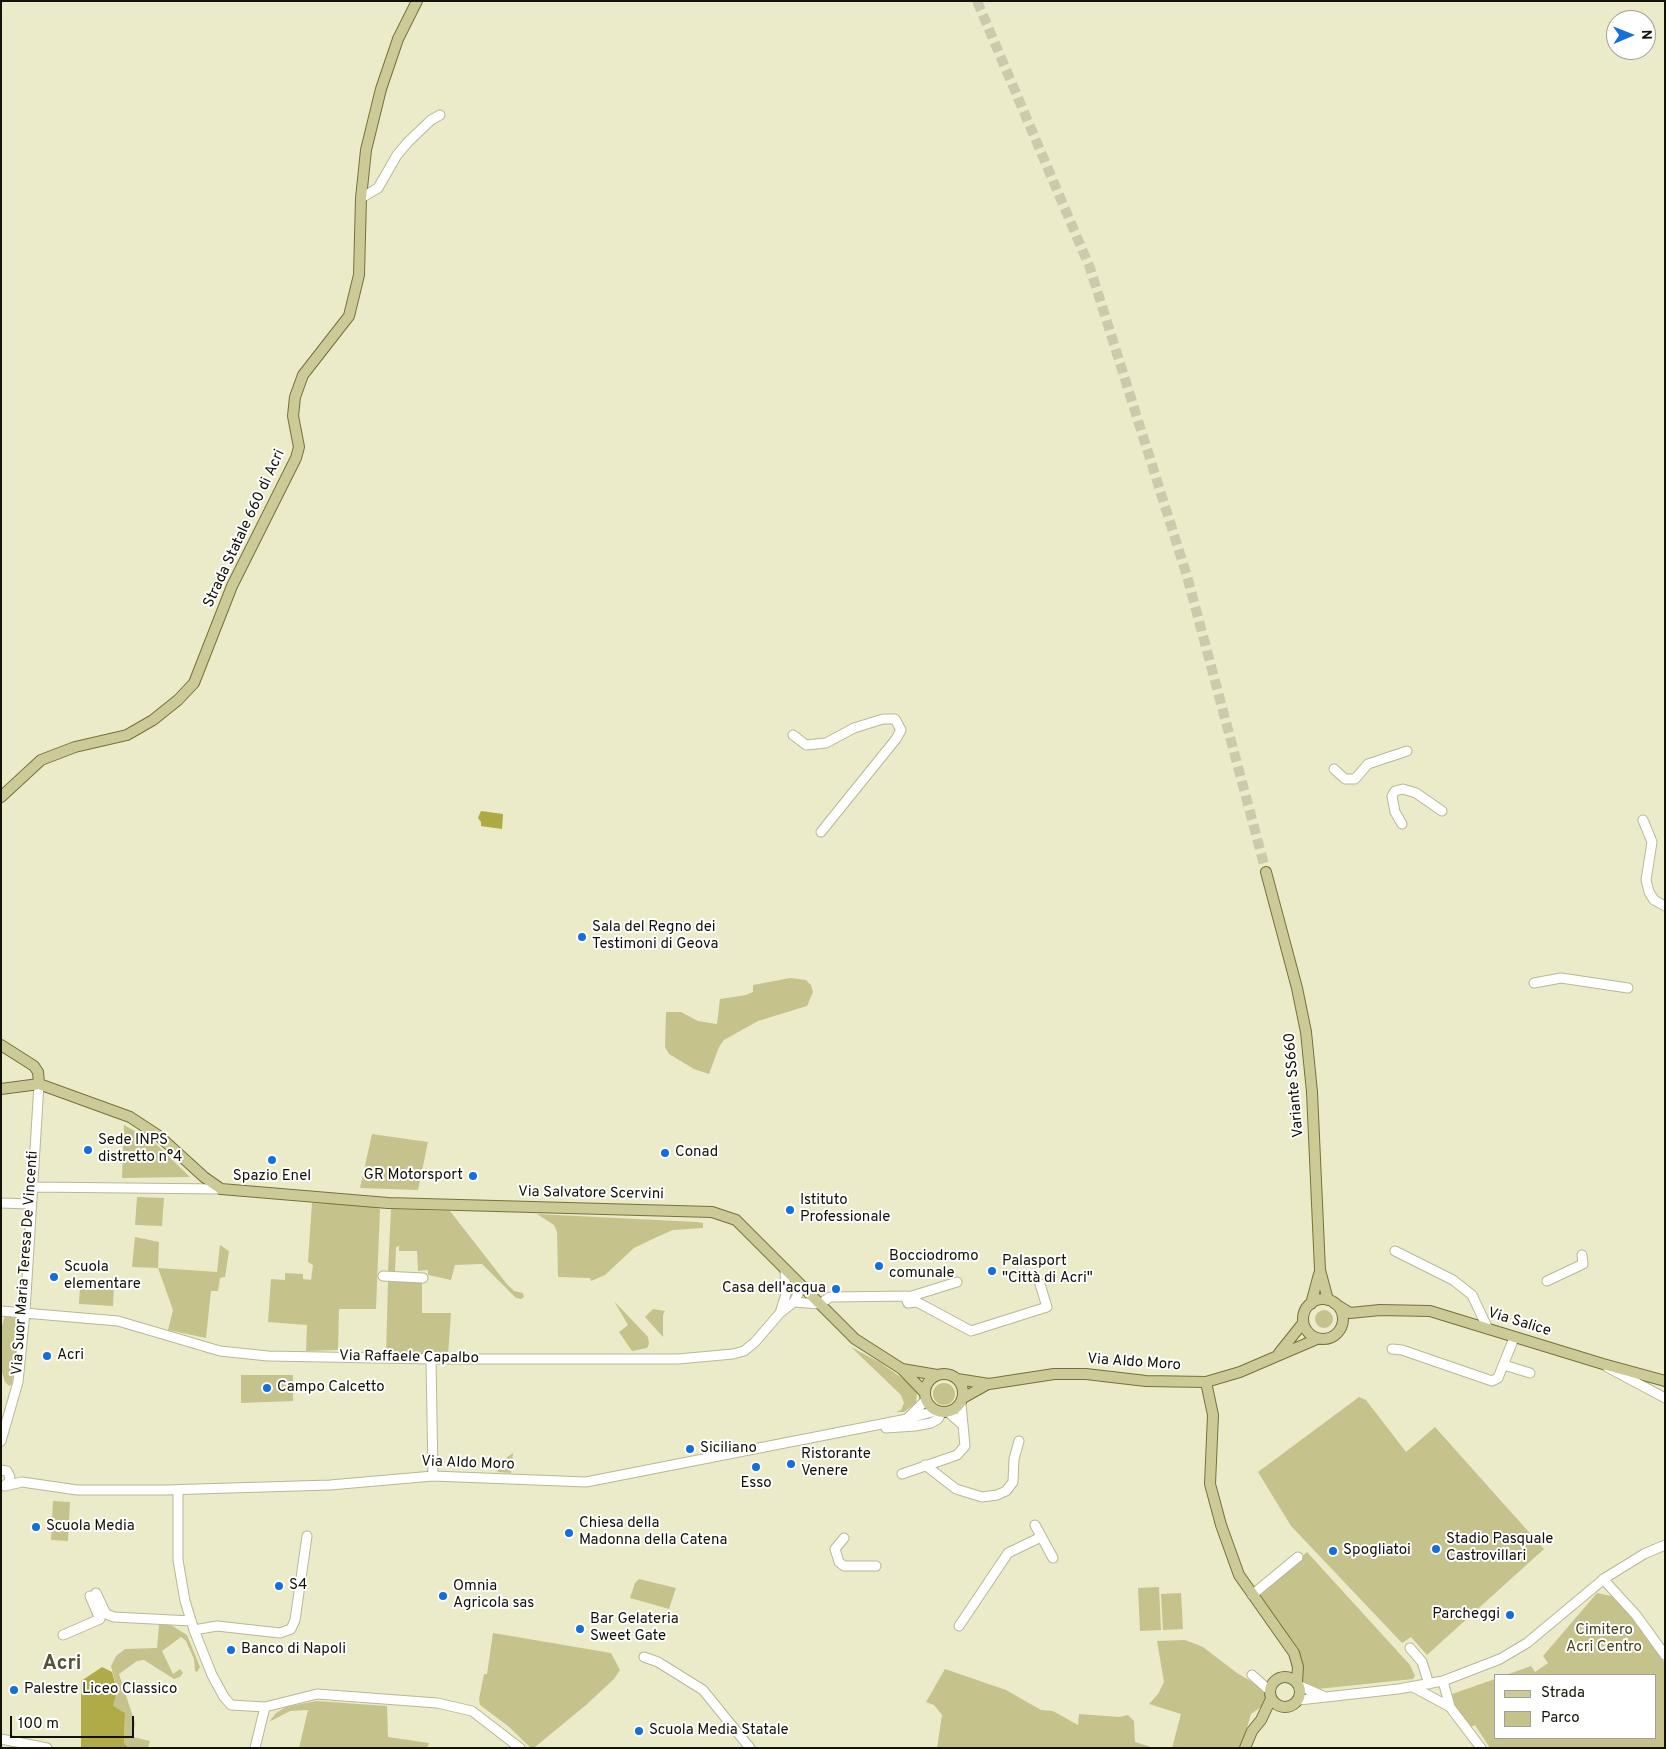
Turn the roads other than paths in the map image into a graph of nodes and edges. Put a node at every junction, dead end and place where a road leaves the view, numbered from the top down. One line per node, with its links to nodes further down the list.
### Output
1 (417, 1): 3 (main road, Strada Statale 660 di Acri)
2 (440, 115): 3 (street)
3 (361, 198): 7 (main road, Strada Statale 660 di Acri)
4 (793, 735): 11 (street)
5 (1407, 751): 6 (street)
6 (1334, 769)
7 (1, 797)
8 (1442, 811): 10 (street)
9 (1643, 820): 13 (street)
10 (1402, 824)
11 (821, 832)
12 (1266, 872): 26 (main road, Variante SS660)
13 (1665, 906)
14 (1534, 983): 15 (street)
15 (1628, 988)
16 (1, 1045): 17 (main road)
17 (39, 1084): 18 (main road); 19 (street, Via Suor Maria Teresa De Vincenti); 20 (main road)
18 (1, 1089)
19 (32, 1187): 20 (street); 22 (street, Via Suor Maria Teresa De Vincenti)
20 (221, 1188): 25 (main road, Via Salvatore Scervini)
21 (1, 1203): 22 (street)
22 (30, 1204): 40 (street, Via Suor Maria Teresa De Vincenti)
23 (1395, 1251): 45 (street)
24 (1582, 1255): 29 (street)
25 (785, 1269): 32 (main road, Via Salvatore Scervini); 33 (street)
26 (1320, 1270): 36 (main road, Variante SS660); 38 (main road)
27 (383, 1276): 28 (street)
28 (423, 1278)
29 (1547, 1281)
30 (957, 1282): 34 (street)
31 (1040, 1284): 34 (street)
32 (802, 1286): 33 (street); 35 (street); 37 (main road, Via Salvatore Scervini)
33 (786, 1294): 41 (street)
34 (905, 1296): 37 (street)
35 (794, 1302): 37 (street); 41 (street)
36 (1331, 1302): 38 (main road); 42 (main road); 44 (main road)
37 (820, 1304): 53 (main road, Via Salvatore Scervini)
38 (1310, 1304): 43 (main road)
39 (1, 1310): 40 (street, Via Raffaele Capalbo)
40 (25, 1312): 50 (street, Via Raffaele Capalbo); 67 (street, Via Suor Maria Teresa De Vincenti)
41 (780, 1313): 50 (street, Via Raffaele Capalbo)
42 (1363, 1313): 44 (main road); 45 (main road, Via Salice)
43 (1303, 1323): 47 (main road); 49 (main road, Via Aldo Moro)
44 (1343, 1324): 47 (main road)
45 (1488, 1330): 46 (main road, Via Salice)
46 (1514, 1338): 51 (main road, Via Salice); 52 (street)
47 (1317, 1339): 49 (main road, Via Aldo Moro)
48 (1392, 1348): 52 (street)
49 (1274, 1358): 58 (main road, Via Aldo Moro)
50 (431, 1359): 73 (street)
51 (1603, 1364): 57 (main road, Via Salice); 61 (street)
52 (1504, 1365): 54 (street)
53 (902, 1368): 55 (main road); 60 (main road)
54 (1530, 1373)
55 (938, 1375): 56 (main road); 60 (main road)
56 (957, 1379): 59 (main road, Via Aldo Moro); 62 (main road)
57 (1665, 1381)
58 (1206, 1382): 59 (main road, Via Aldo Moro); 86 (main road)
59 (989, 1384): 62 (main road, Via Aldo Moro)
60 (925, 1396): 63 (main road); 64 (street)
61 (1665, 1398)
62 (962, 1401): 63 (main road); 65 (street)
63 (941, 1412): 64 (street, Via Aldo Moro); 65 (street); 66 (street)
64 (907, 1419): 66 (street, Via Aldo Moro)
65 (964, 1425): 70 (street)
66 (856, 1428): 73 (street, Via Aldo Moro)
67 (1, 1440)
68 (1019, 1441): 70 (street)
69 (1, 1463): 71 (street)
70 (925, 1466): 72 (street)
71 (5, 1471): 74 (street, Via Aldo Moro); 75 (street)
72 (902, 1474)
73 (433, 1476): 76 (street, Via Aldo Moro)
74 (22, 1482): 75 (street, Via Aldo Moro); 76 (street, Via Aldo Moro)
75 (3, 1486)
76 (178, 1490): 87 (street)
77 (1035, 1525): 79 (street)
78 (307, 1536): 87 (street)
79 (1041, 1537): 83 (street); 88 (street)
80 (844, 1538): 84 (street)
81 (1665, 1545): 85 (street)
82 (1298, 1557): 86 (street)
83 (1053, 1558)
84 (876, 1566)
85 (1603, 1579): 91 (street); 94 (street)
86 (1252, 1595): 93 (main road)
87 (193, 1625): 89 (street); 100 (street)
88 (959, 1626)
89 (63, 1635)
90 (1410, 1648): 95 (street)
91 (1665, 1655)
92 (644, 1657): 108 (street)
93 (1295, 1681): 97 (main road); 98 (street); 99 (main road)
94 (1443, 1681): 95 (street); 101 (street)
95 (1428, 1684): 96 (street)
96 (1413, 1687): 98 (street); 101 (street)
97 (1272, 1690): 102 (main road); 103 (main road)
98 (1326, 1696): 99 (street)
99 (1299, 1700): 102 (main road)
100 (264, 1707): 106 (street); 107 (street)
101 (1450, 1707): 110 (street)
102 (1285, 1708): 103 (main road)
103 (1261, 1720): 109 (main road)
104 (5, 1742): 105 (street)
105 (47, 1748)
106 (255, 1748)
107 (520, 1748)
108 (750, 1748)
109 (1246, 1748)
110 (1481, 1748)

